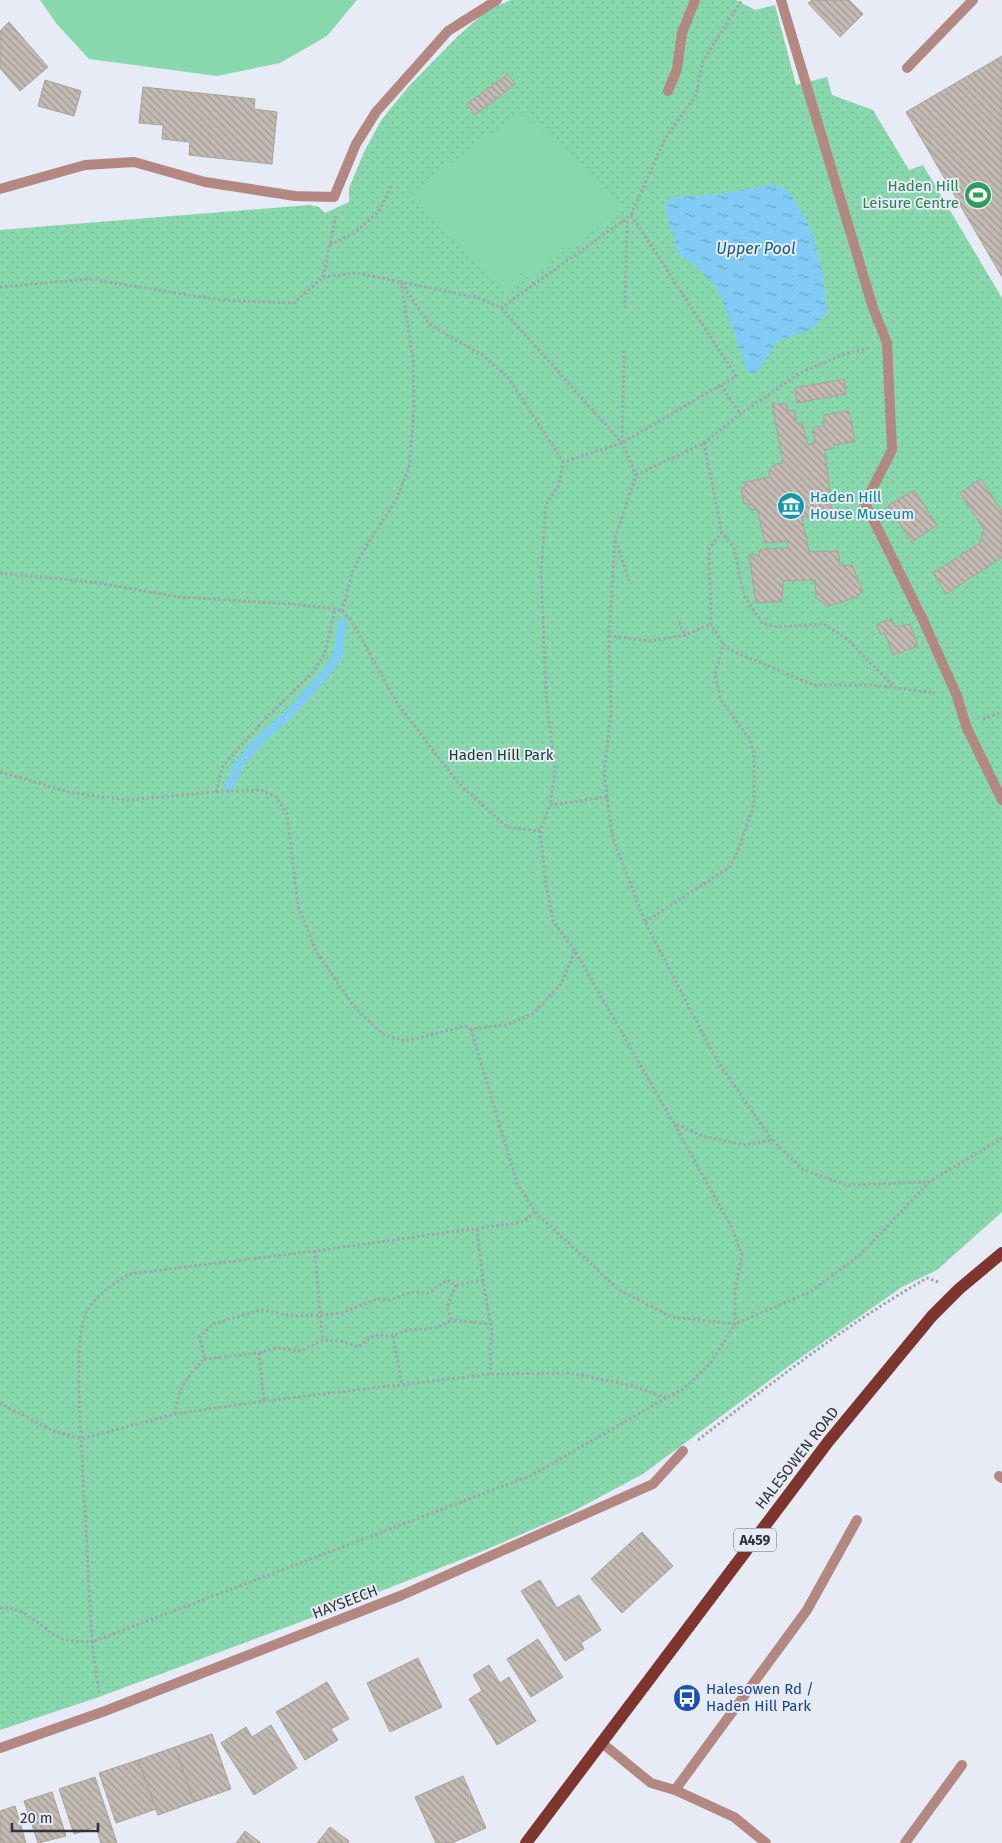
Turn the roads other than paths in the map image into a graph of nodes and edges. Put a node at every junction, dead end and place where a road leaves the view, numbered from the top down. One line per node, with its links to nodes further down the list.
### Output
1 (497, 0): 7 (street)
2 (695, 0): 6 (street)
3 (781, 0): 8 (street)
4 (973, 0): 5 (street)
5 (907, 68)
6 (668, 91)
7 (0, 189)
8 (1002, 800)
9 (1002, 1252): 12 (main road, HALESOWEN ROAD / A459)
10 (683, 1452): 13 (street, HAYSEECH)
11 (857, 1520): 15 (street)
12 (602, 1743): 15 (street); 16 (main road, HALESOWEN ROAD / A459)
13 (0, 1748)
14 (962, 1764): 18 (street)
15 (675, 1790): 17 (street)
16 (526, 1843)
17 (766, 1843)
18 (904, 1843)

